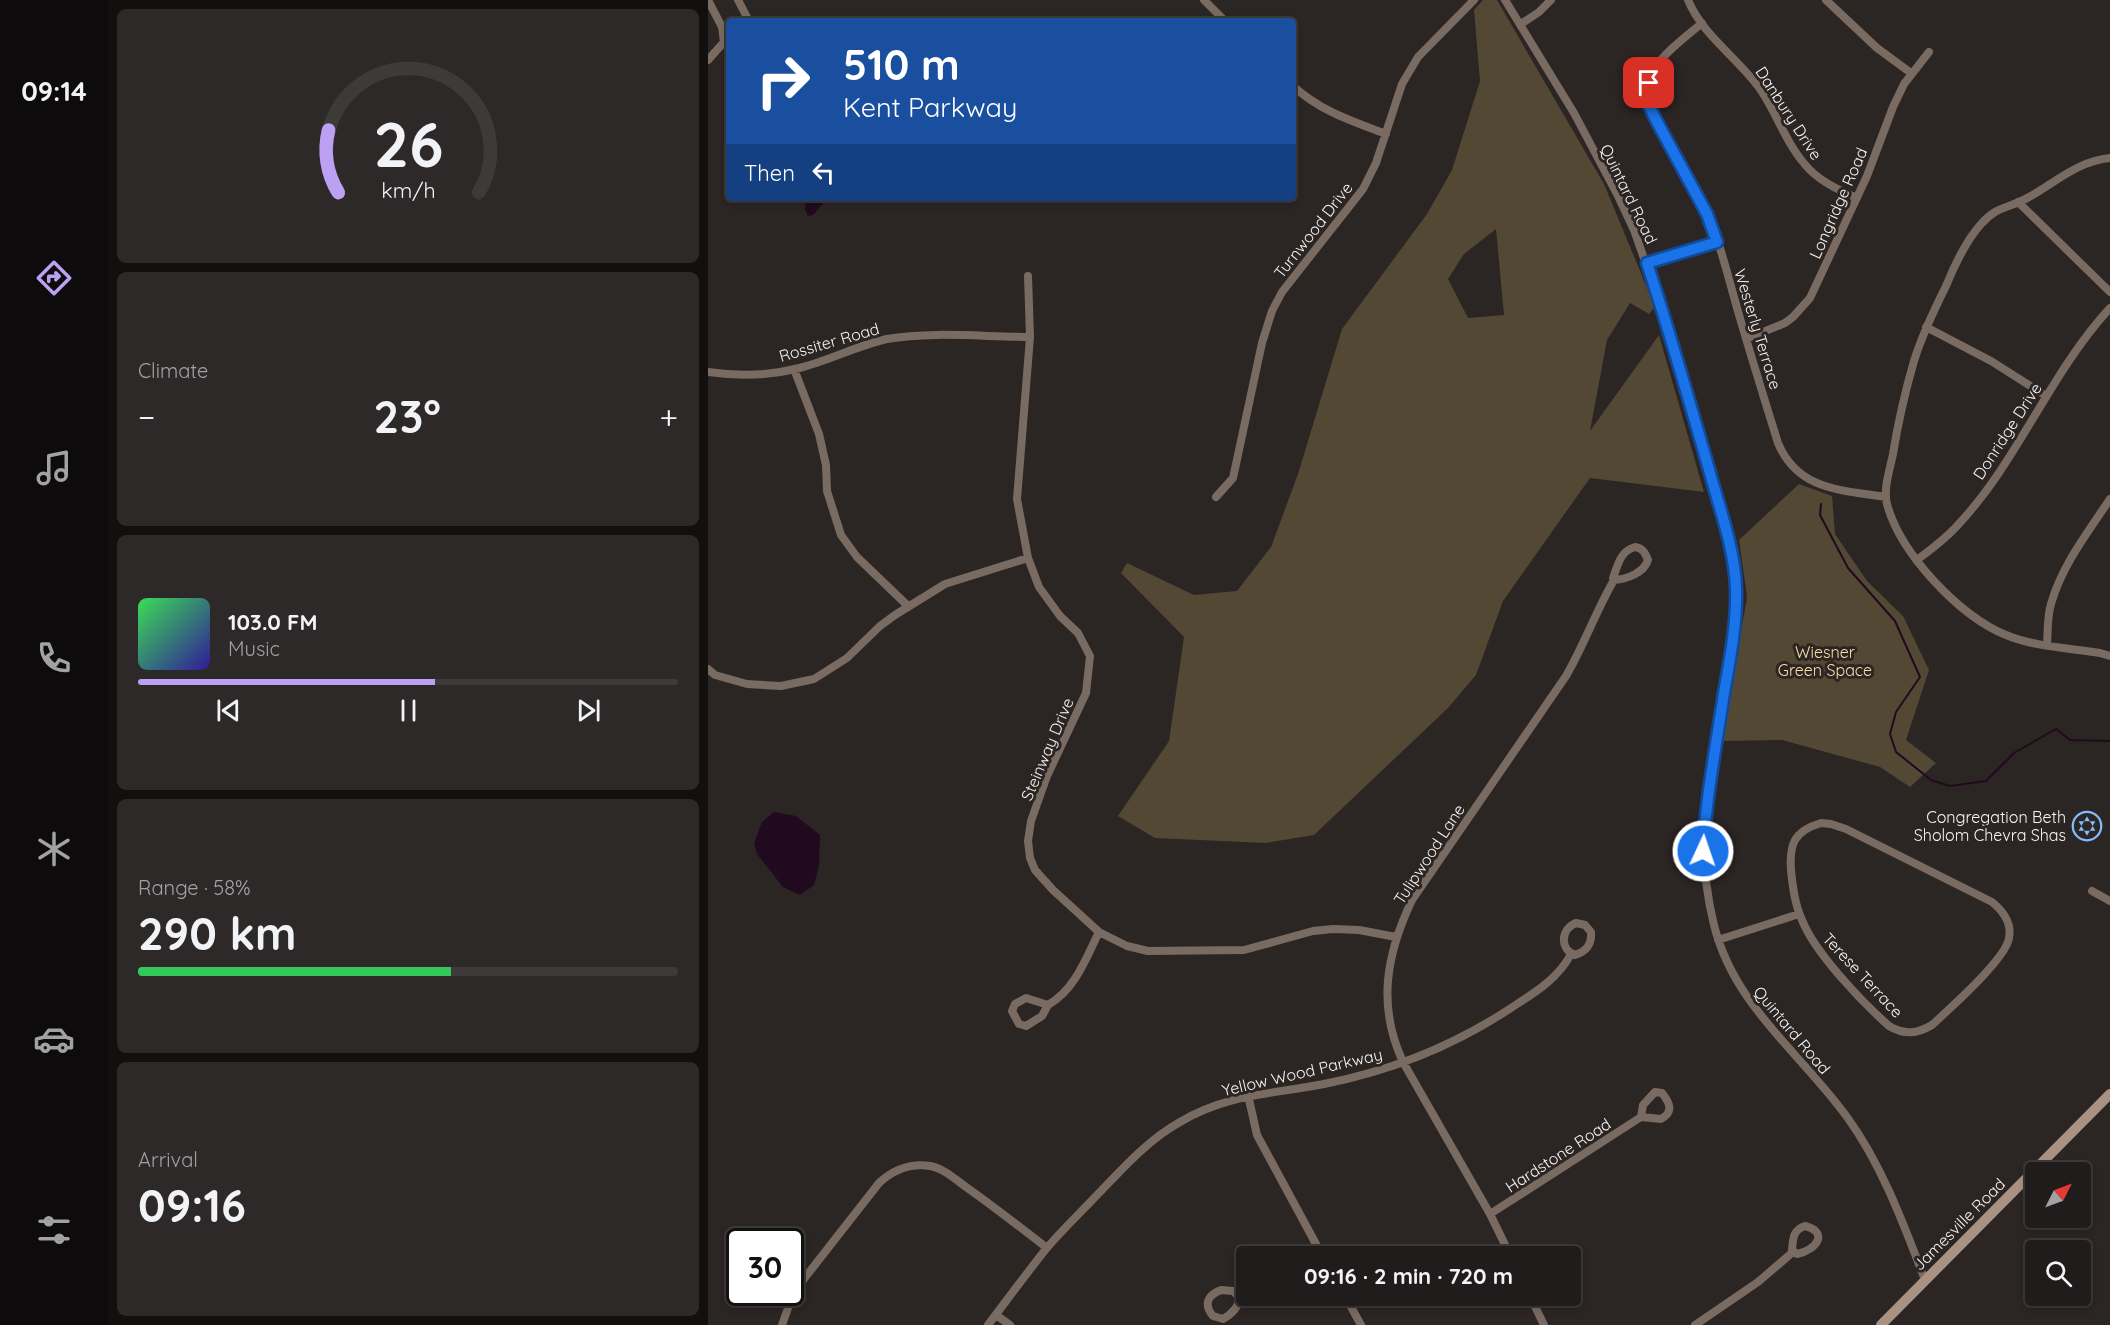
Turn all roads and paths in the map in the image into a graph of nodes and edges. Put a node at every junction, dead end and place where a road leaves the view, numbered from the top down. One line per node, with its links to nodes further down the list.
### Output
1 (708, 0): 14 (street)
2 (738, 0): 9 (street)
3 (1204, 0): 10 (street)
4 (1474, 0): 17 (street, Turnwood Drive)
5 (1504, 0): 12 (street, Quintard Road)
6 (1551, 0): 12 (street)
7 (1688, 0): 11 (street, Danbury Drive)
8 (1826, 0): 15 (street)
9 (747, 18)
10 (1223, 18)
11 (1701, 23): 19 (street, Danbury Drive); 21 (street, Westerly Terrace)
12 (1521, 24): 22 (street, Quintard Road)
13 (1929, 52): 15 (street, Longridge Road)
14 (708, 60)
15 (1911, 73): 19 (street, Longridge Road)
16 (1296, 89): 17 (street)
17 (1386, 134): 32 (street, Turnwood Drive)
18 (2110, 158): 20 (street)
19 (1857, 198): 28 (street, Longridge Road)
20 (2018, 202): 24 (street); 26 (street)
21 (1717, 242): 22 (street); 28 (street, Westerly Terrace)
22 (1647, 263): 47 (street, Quintard Road)
23 (1028, 276): 27 (street, Steinway Drive)
24 (2110, 292)
25 (2110, 308): 31 (street, Donridge Drive)
26 (1926, 327): 31 (street); 33 (street)
27 (1030, 337): 29 (street, Rossiter Road); 35 (street, Steinway Drive)
28 (1746, 339): 33 (street, Westerly Terrace)
29 (794, 369): 30 (street, Rossiter Road); 38 (street)
30 (708, 372)
31 (2046, 396): 36 (street, Donridge Drive)
32 (1216, 497)
33 (1886, 497): 36 (street)
34 (2110, 499): 39 (street)
35 (1028, 558): 38 (street); 45 (street, Steinway Drive)
36 (1917, 560): 39 (street)
37 (1614, 580): 37 (street, Tulipwood Lane); 46 (street, Tulipwood Lane)
38 (908, 606): 41 (street)
39 (2047, 645): 40 (street)
40 (2110, 656)
41 (708, 669)
42 (2092, 891): 43 (street)
43 (2110, 901)
44 (1799, 914): 44 (street, Terese Terrace); 47 (street)
45 (1099, 932): 46 (street, Steinway Drive); 49 (street)
46 (1396, 937): 50 (street, Tulipwood Lane)
47 (1718, 940): 59 (street, Quintard Road)
48 (1571, 954): 50 (street, Yellow Wood Parkway)
49 (1048, 1005): 49 (street)
50 (1403, 1062): 52 (street, Yellow Wood Parkway); 54 (street, Tulipwood Lane)
51 (2110, 1094): 59 (street, Jamesville Road)
52 (1248, 1095): 55 (street); 57 (street, Yellow Wood Parkway)
53 (1641, 1117): 54 (street, Hardstone Road)
54 (1490, 1214): 56 (street, Tulipwood Lane)
55 (1314, 1246)
56 (1506, 1246)
57 (1047, 1248): 63 (street, Yellow Wood Parkway); 64 (street)
58 (1793, 1252): 69 (street)
59 (1925, 1280): 70 (street, Jamesville Road)
60 (1238, 1294): 60 (street)
61 (1351, 1306): 67 (street)
62 (1535, 1306): 68 (street)
63 (996, 1315): 65 (street, Yellow Wood Parkway); 66 (street)
64 (782, 1325)
65 (988, 1325)
66 (1010, 1325)
67 (1361, 1325)
68 (1544, 1325)
69 (1695, 1325)
70 (1881, 1325)

